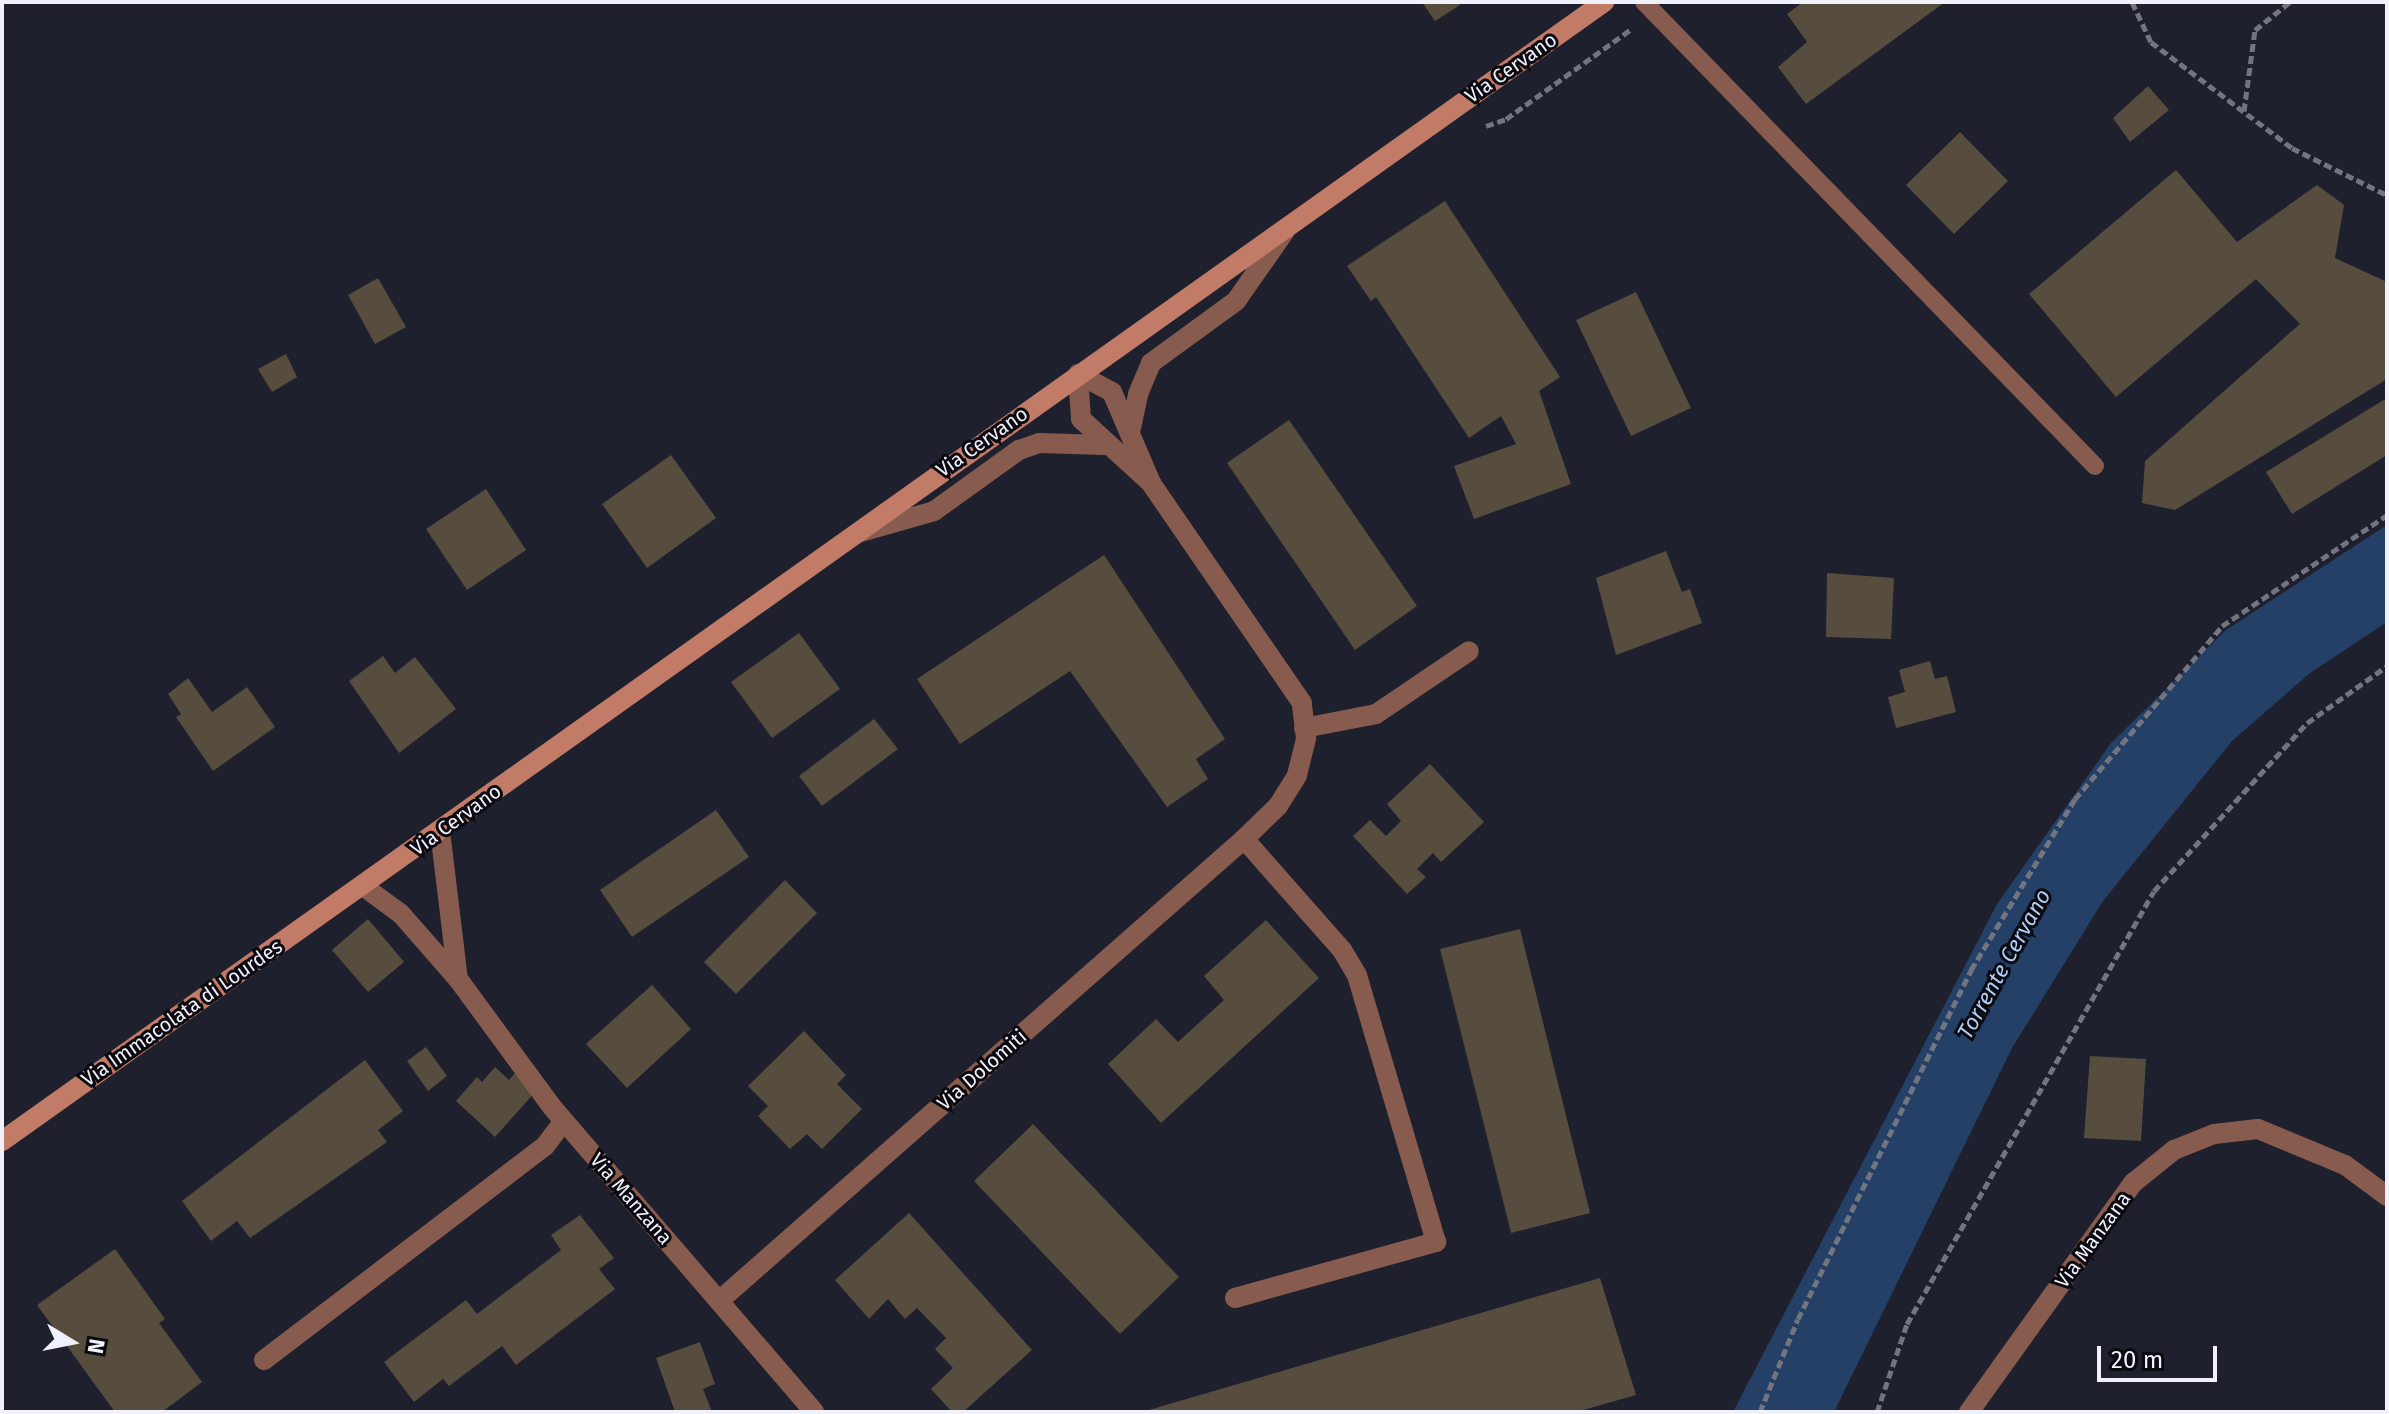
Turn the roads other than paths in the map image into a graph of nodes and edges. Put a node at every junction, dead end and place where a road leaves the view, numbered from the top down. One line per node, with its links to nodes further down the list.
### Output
1 (1604, 2): 3 (main road, Via Cervano)
2 (1644, 2): 7 (lane)
3 (1291, 223): 4 (main road, Via Cervano); 5 (street)
4 (1078, 374): 5 (street, Via Dolomiti); 6 (street, Via Dolomiti); 9 (main road, Via Cervano)
5 (1131, 428): 8 (street, Via Dolomiti)
6 (1105, 445): 8 (street, Via Dolomiti); 9 (street)
7 (2095, 466)
8 (1151, 483): 11 (street, Via Dolomiti)
9 (849, 536): 12 (main road, Via Cervano)
10 (1469, 651): 11 (street)
11 (1304, 728): 13 (street, Via Dolomiti)
12 (440, 831): 14 (main road, Via Cervano); 15 (street, Via Manzana)
13 (1244, 839): 19 (street); 20 (street, Via Dolomiti)
14 (363, 886): 15 (street, Via Manzana); 17 (main road, Via Immacolata di Lourdes)
15 (458, 979): 16 (street, Via Manzana)
16 (564, 1121): 20 (street, Via Manzana); 21 (street)
17 (2, 1141)
18 (2387, 1196): 23 (street, Via Manzana)
19 (1235, 1298)
20 (719, 1301): 22 (street, Via Manzana)
21 (264, 1360)
22 (814, 1412)
23 (1969, 1412)

